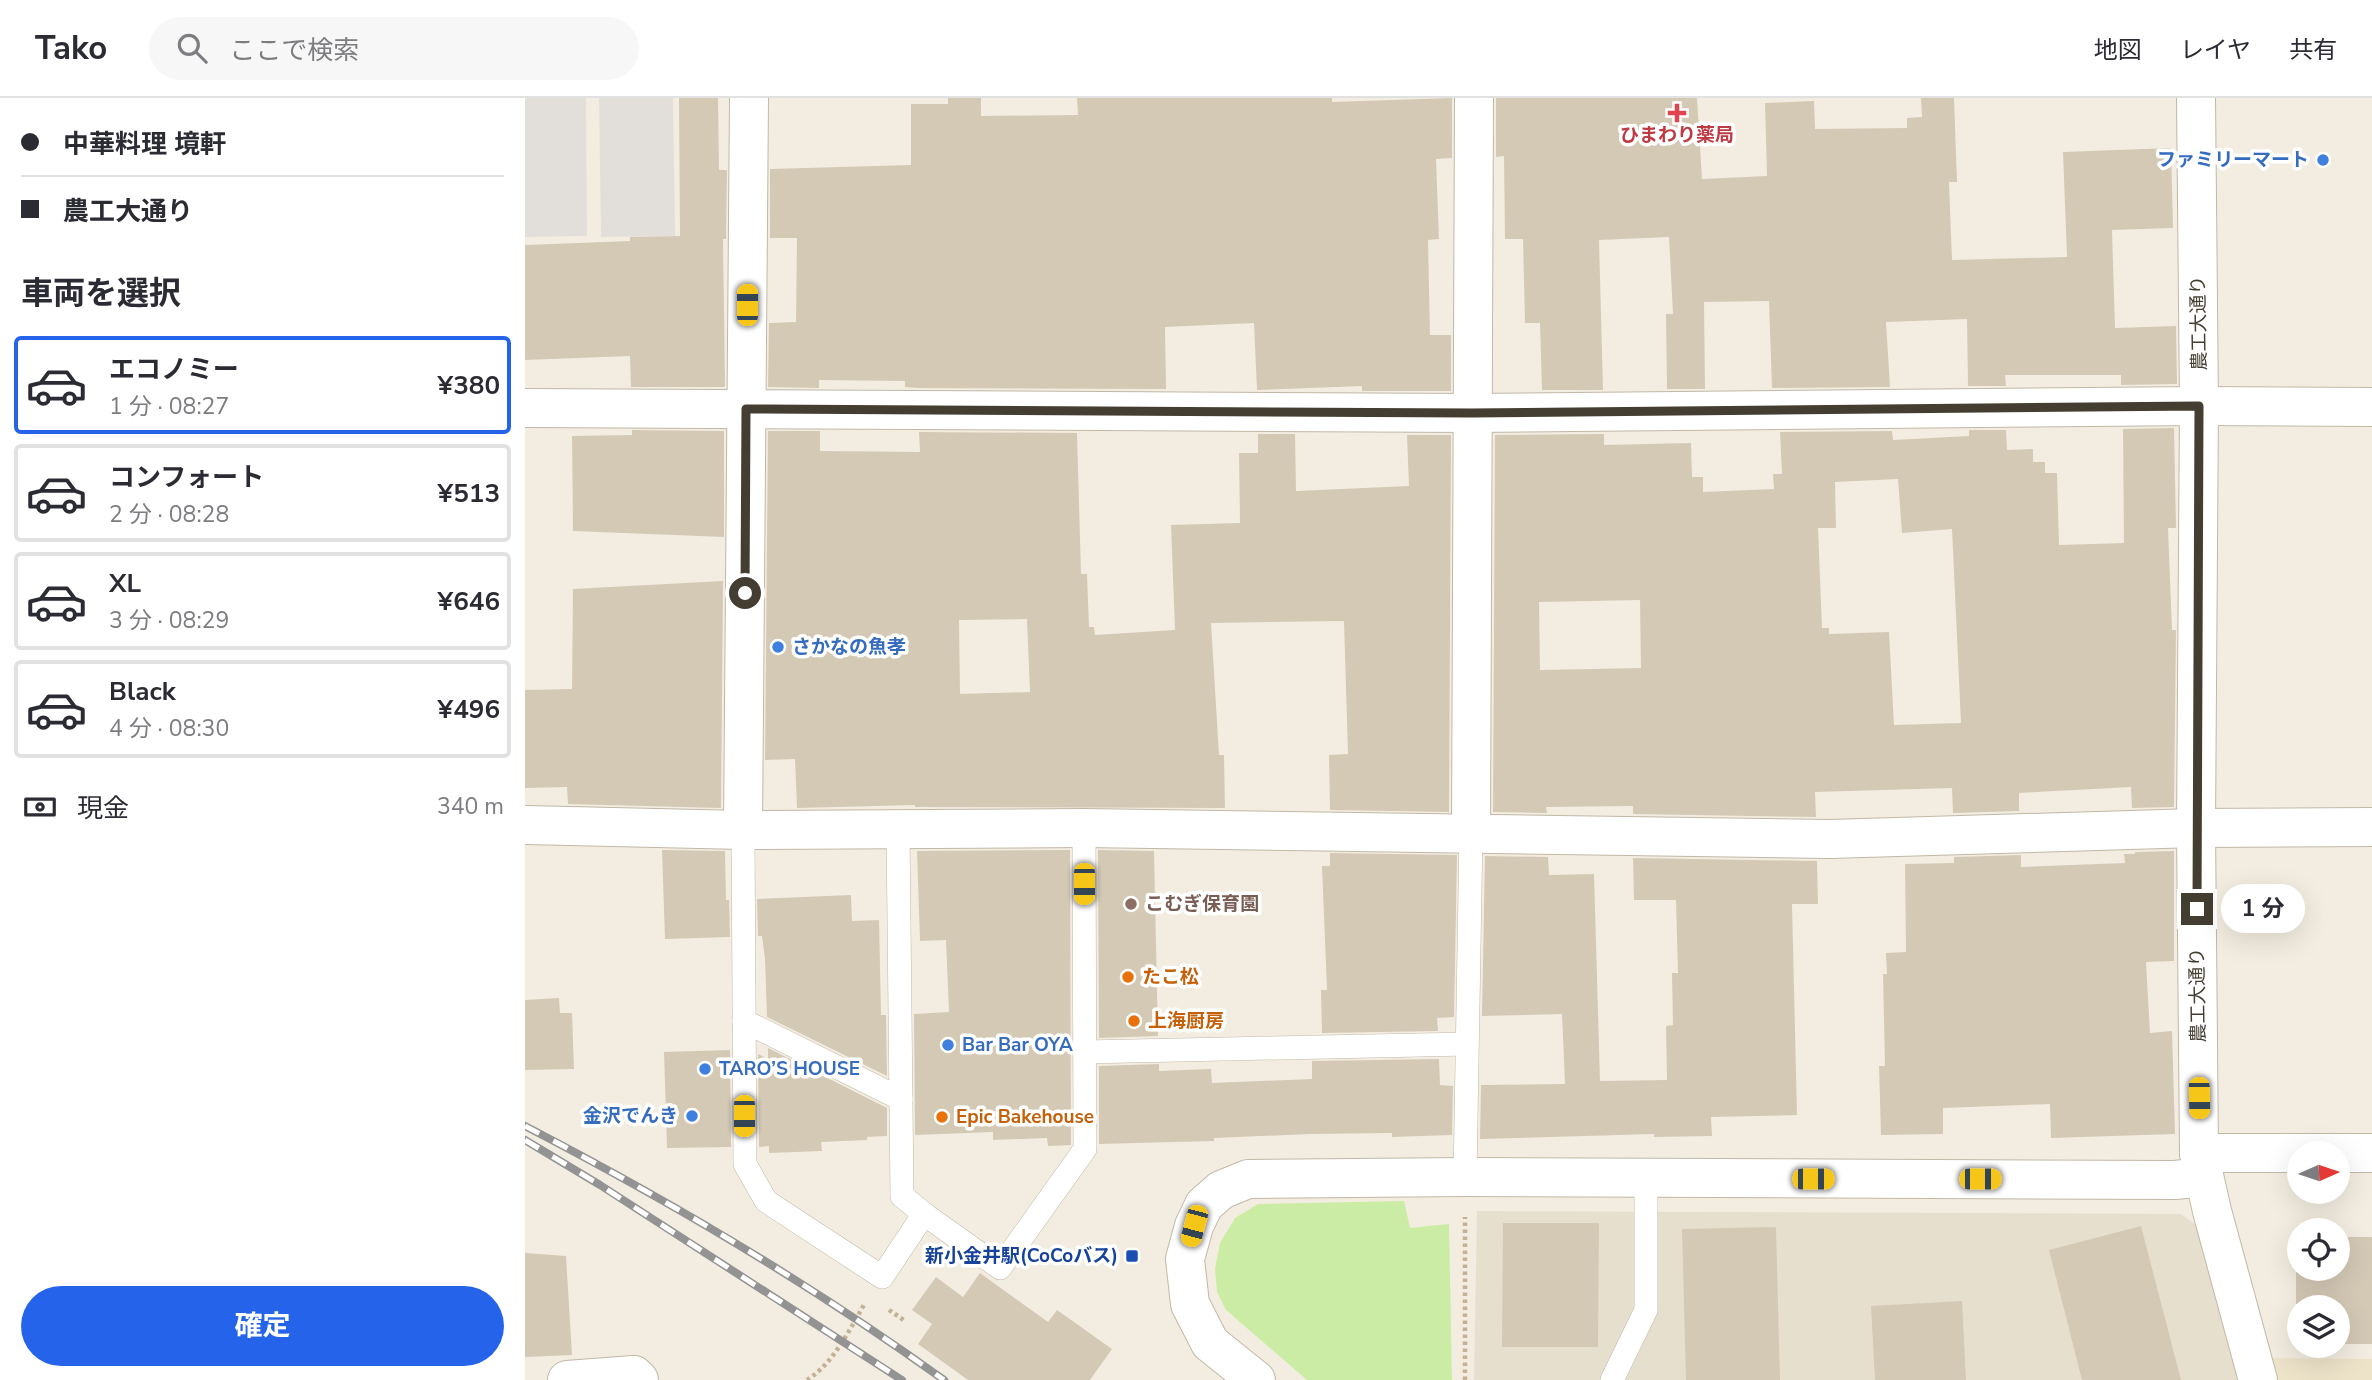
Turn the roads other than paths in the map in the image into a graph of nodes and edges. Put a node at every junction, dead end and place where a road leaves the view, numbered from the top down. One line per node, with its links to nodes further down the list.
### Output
1 (749, 98): 7 (street)
2 (1473, 98): 8 (street)
3 (2196, 98): 4 (street, 農工大通り)
4 (2199, 406): 5 (street); 8 (street); 13 (street, 農工大通り)
5 (2372, 407)
6 (525, 408): 7 (street)
7 (746, 409): 8 (street); 14 (street)
8 (1472, 413): 15 (street)
9 (525, 825): 14 (street)
10 (2372, 827): 13 (street)
11 (898, 828): 12 (street); 14 (street); 19 (lane)
12 (1084, 828): 15 (street); 18 (lane)
13 (2196, 828): 15 (street); 21 (street, 農工大通り)
14 (743, 830): 16 (lane)
15 (1471, 834): 17 (lane)
16 (744, 1021): 19 (lane); 24 (lane)
17 (1467, 1044): 18 (lane); 22 (lane)
18 (1085, 1052): 24 (lane)
19 (901, 1099): 24 (lane)
20 (2372, 1153): 21 (street)
21 (2202, 1165): 23 (street); 29 (street, 農工大通り)
22 (1465, 1177): 23 (street); 27 (street)
23 (1646, 1178): 28 (lane)
24 (925, 1214)
25 (567, 1380): 26 (street)
26 (639, 1380)
27 (1256, 1380)
28 (1612, 1380)
29 (2258, 1380)

